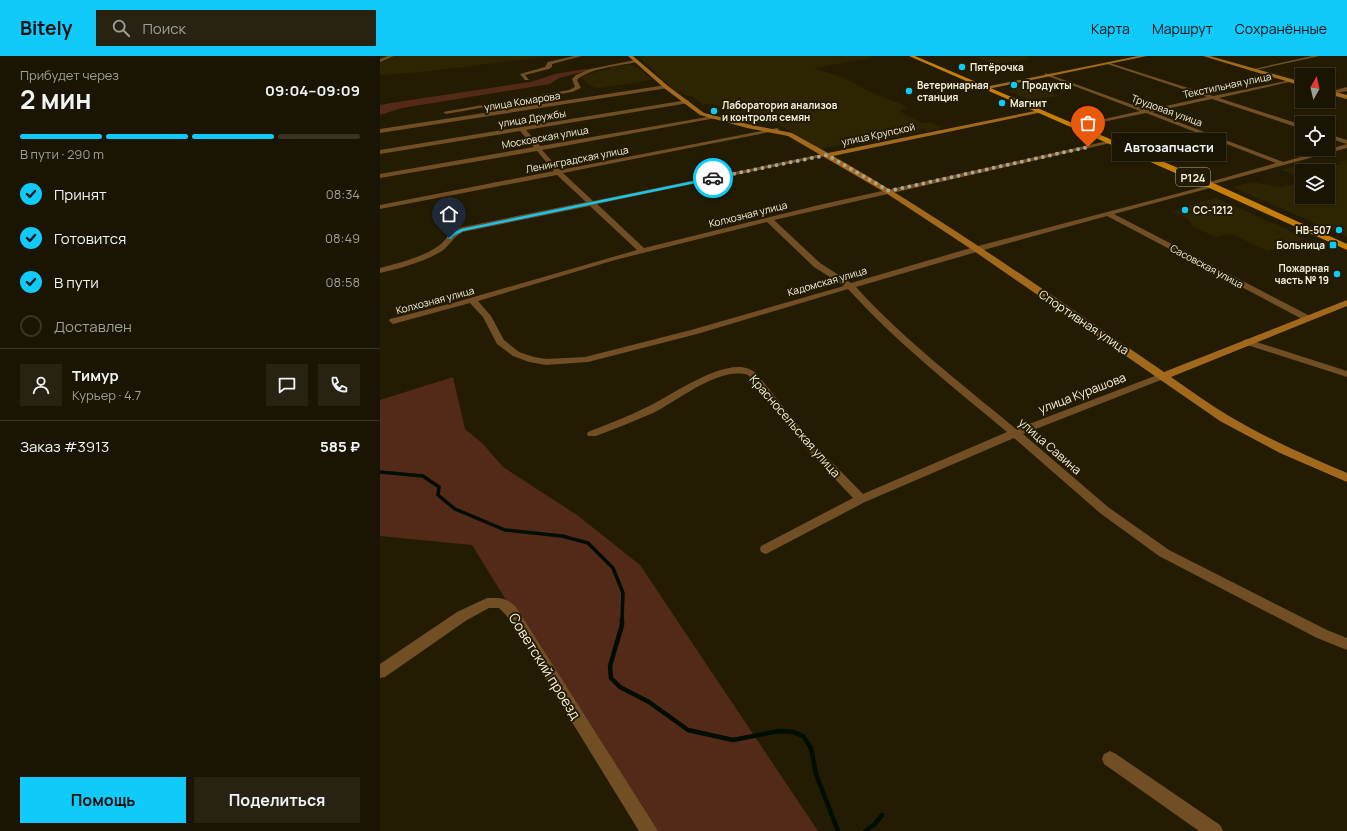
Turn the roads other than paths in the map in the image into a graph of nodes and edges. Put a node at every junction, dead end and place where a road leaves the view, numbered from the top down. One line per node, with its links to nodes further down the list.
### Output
1 (392, 56): 8 (street)
2 (580, 56): 13 (street)
3 (630, 56): 9 (street, Спортивная улица)
4 (911, 56): 17 (main road, Р124)
5 (1145, 56): 10 (street)
6 (1205, 56): 11 (street)
7 (1318, 56): 11 (street)
8 (380, 61)
9 (635, 61): 16 (street, Спортивная улица); 25 (street, улица Комарова)
10 (1109, 63): 12 (street); 21 (street)
11 (1251, 70): 14 (street)
12 (1047, 74): 17 (street); 26 (street, Трудовая улица)
13 (527, 79)
14 (1289, 81): 15 (street); 21 (street, Текстильная улица)
15 (1295, 82)
16 (666, 87): 23 (street, Спортивная улица); 32 (street, улица Комарова)
17 (983, 88): 24 (main road, Р124)
18 (1347, 89): 19 (street)
19 (1335, 91)
20 (1335, 93): 22 (street)
21 (1211, 97): 26 (street, Текстильная улица); 28 (street)
22 (1347, 97)
23 (687, 102): 27 (street, Спортивная улица); 30 (street, улица Дружбы)
24 (1038, 111): 29 (main road, Р124); 39 (street, улица Крупской)
25 (446, 112)
26 (1146, 112): 29 (street, Текстильная улица); 40 (street, Трудовая улица)
27 (713, 118): 31 (street, Спортивная улица); 37 (street, Московская улица)
28 (1295, 125)
29 (1075, 126): 34 (main road, Р124)
30 (521, 128): 37 (street); 38 (street, улица Дружбы)
31 (777, 130): 39 (street, Спортивная улица); 41 (street, Ленинградская улица)
32 (380, 131)
33 (1335, 138): 35 (street)
34 (1112, 142): 43 (main road, Р124); 44 (street, Колхозная улица)
35 (1347, 142)
36 (1347, 146): 40 (street, Кадомская улица)
37 (538, 148): 41 (street); 42 (street, Московская улица)
38 (380, 152)
39 (827, 155): 44 (street, Спортивная улица); 45 (street, улица Крупской)
40 (1281, 163): 43 (street, Кадомская улица)
41 (559, 173): 45 (street); 46 (street, Ленинградская улица)
42 (380, 176)
43 (1210, 185): 47 (street, Кадомская улица); 49 (main road, Р124)
44 (889, 191): 48 (street, Колхозная улица); 50 (street, Спортивная улица)
45 (591, 202): 51 (street); 52 (street, улица Крупской)
46 (380, 207)
47 (1108, 214): 50 (street, Кадомская улица); 56 (street, Сасовская улица)
48 (769, 219): 51 (street, Колхозная улица); 53 (street, улица Савина)
49 (1347, 247)
50 (977, 248): 53 (street, Кадомская улица); 60 (street, Спортивная улица)
51 (643, 251): 54 (street, Колхозная улица)
52 (380, 271)
53 (850, 286): 54 (street, Кадомская улица); 61 (street, улица Савина)
54 (472, 300): 57 (street, Колхозная улица)
55 (1347, 303): 56 (street, улица Курашова)
56 (1307, 318): 58 (street, улица Курашова)
57 (393, 321)
58 (1247, 342): 59 (street); 60 (street, улица Курашова)
59 (1347, 374)
60 (1163, 376): 61 (street, улица Курашова); 63 (street, Спортивная улица)
61 (1015, 433): 64 (street, улица Курашова); 66 (street, улица Савина)
62 (592, 434): 64 (street, Красносельская улица)
63 (1347, 478)
64 (861, 499): 65 (street, улица Курашова)
65 (766, 549)
66 (1347, 644)
67 (380, 672): 69 (street, Советский проезд)
68 (1110, 759): 70 (street)
69 (649, 831)
70 (1214, 831)

